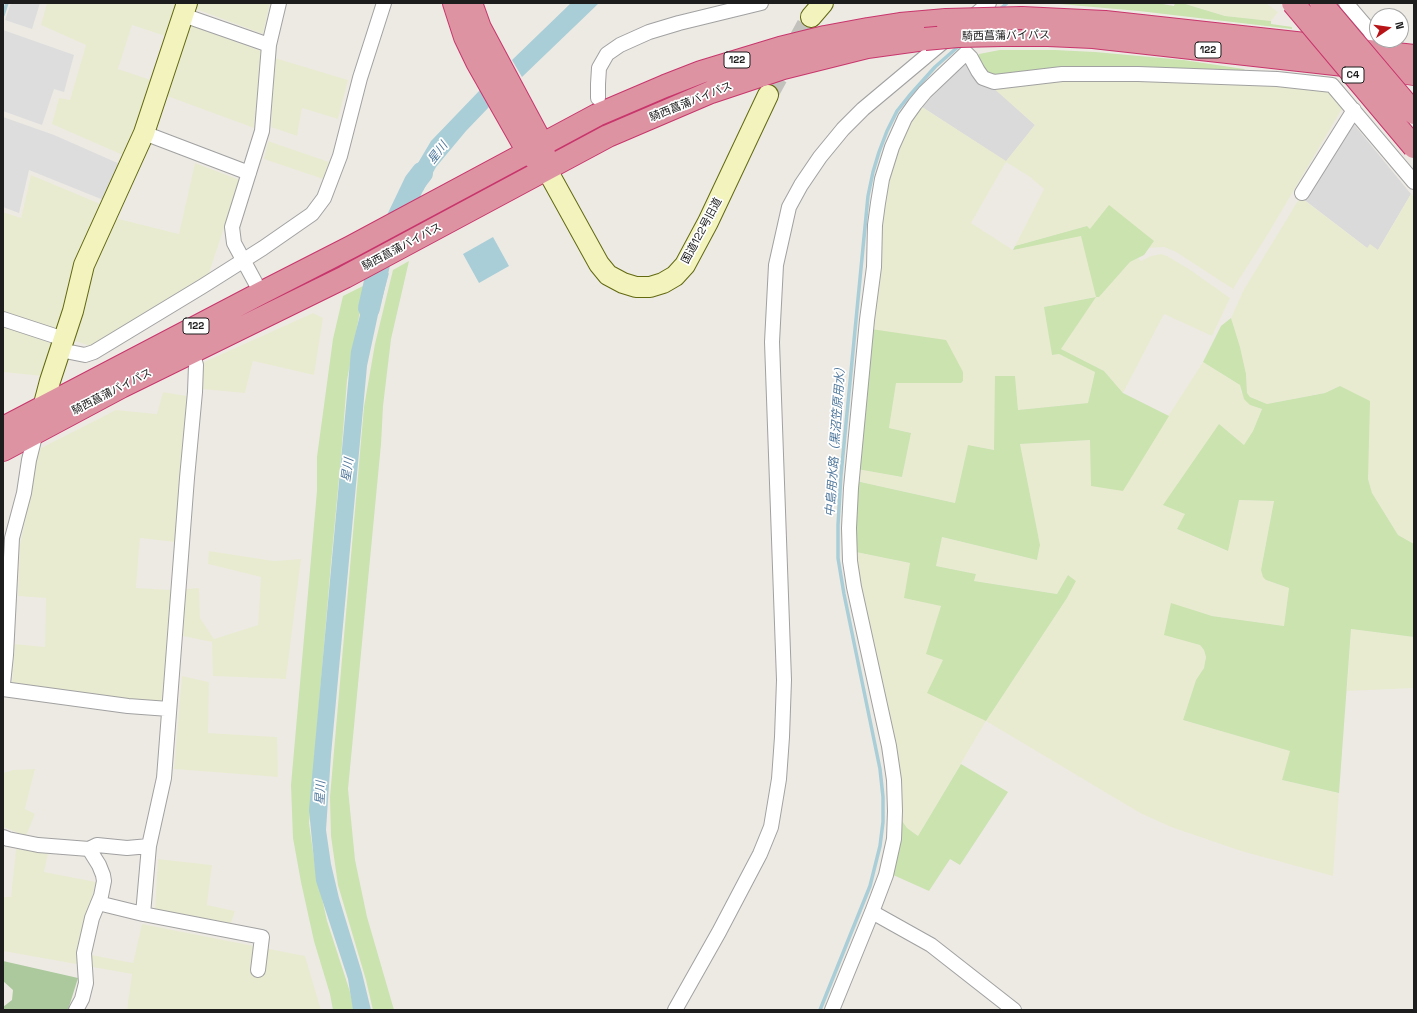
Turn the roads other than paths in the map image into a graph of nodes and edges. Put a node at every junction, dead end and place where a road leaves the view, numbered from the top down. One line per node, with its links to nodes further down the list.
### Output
1 (279, 3): 11 (street)
2 (384, 3): 27 (street)
3 (454, 3): 13 (highway)
4 (471, 3): 13 (highway)
5 (761, 3): 17 (street)
6 (989, 3): 49 (street)
7 (1293, 3): 21 (highway, C4, bridge)
8 (1321, 3): 19 (highway, C4, bridge)
9 (1346, 3): 12 (street)
10 (185, 9): 11 (street); 20 (street)
11 (269, 44): 24 (street)
12 (1374, 51): 14 (highway, 騎西菖蒲バイパス / 122); 22 (highway, 騎西菖蒲バイパス / 122, bridge)
13 (483, 55): 22 (highway)
14 (1414, 56)
15 (1414, 74): 23 (highway, 騎西菖蒲バイパス / 122, bridge)
16 (768, 95): 23 (street, 国道122号旧道)
17 (598, 98)
18 (1354, 110): 25 (street); 26 (street); 45 (street)
19 (1414, 114)
20 (144, 133): 24 (street); 32 (street)
21 (1414, 147)
22 (535, 148): 23 (highway); 28 (highway, 騎西菖蒲バイパス / 122)
23 (547, 170): 28 (highway, 騎西菖蒲バイパス / 122)
24 (249, 173): 27 (street)
25 (1414, 182)
26 (1302, 193)
27 (242, 261): 29 (street); 32 (street)
28 (348, 263): 29 (highway, 騎西菖蒲バイパス / 122); 31 (highway); 33 (highway, 騎西菖蒲バイパス / 122)
29 (260, 293): 31 (highway, 騎西菖蒲バイパス / 122)
30 (3, 319): 32 (street)
31 (165, 342): 34 (highway, 騎西菖蒲バイパス / 122)
32 (62, 344): 34 (street)
33 (192, 352): 36 (highway, 騎西菖蒲バイパス / 122); 40 (street)
34 (43, 408): 35 (highway, 122); 36 (street)
35 (3, 428)
36 (36, 432): 37 (highway, 122); 38 (street)
37 (3, 450)
38 (3, 684)
39 (3, 690): 40 (street)
40 (169, 710): 42 (street)
41 (3, 837): 43 (street)
42 (149, 846): 43 (street); 46 (street)
43 (88, 849): 44 (street)
44 (98, 903): 46 (street); 48 (street)
45 (872, 912): 50 (street); 51 (street)
46 (143, 914): 47 (street)
47 (258, 970)
48 (76, 1010)
49 (674, 1010)
50 (832, 1010)
51 (1014, 1010)

